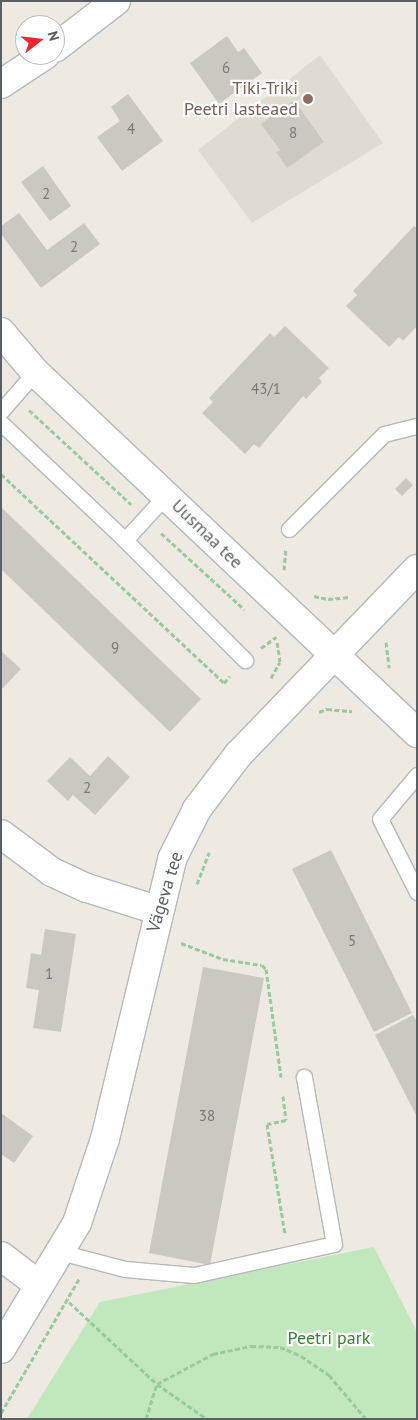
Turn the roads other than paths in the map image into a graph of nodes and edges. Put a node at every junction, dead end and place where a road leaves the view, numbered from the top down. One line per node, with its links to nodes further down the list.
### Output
1 (116, 1): 2 (street)
2 (65, 40)
3 (30, 65): 4 (street)
4 (1, 84)
5 (1, 332): 6 (street, Uusmaa tee)
6 (35, 372): 7 (lane); 10 (street, Uusmaa tee)
7 (1, 411)
8 (1, 423): 12 (lane)
9 (417, 426): 11 (lane)
10 (166, 495): 12 (lane); 14 (street, Uusmaa tee)
11 (289, 529)
12 (125, 540): 15 (lane)
13 (417, 569): 14 (street, Vägeva tee)
14 (334, 655): 16 (street, Uusmaa tee); 20 (street, Vägeva tee)
15 (245, 660)
16 (417, 733)
17 (417, 775): 19 (lane)
18 (1, 834): 20 (street)
19 (417, 892)
20 (157, 910): 22 (street, Vägeva tee)
21 (304, 1077): 22 (lane)
22 (60, 1252): 24 (street, Vägeva tee)
23 (1, 1256): 24 (street)
24 (40, 1285): 25 (street, Vägeva tee)
25 (1, 1348)

